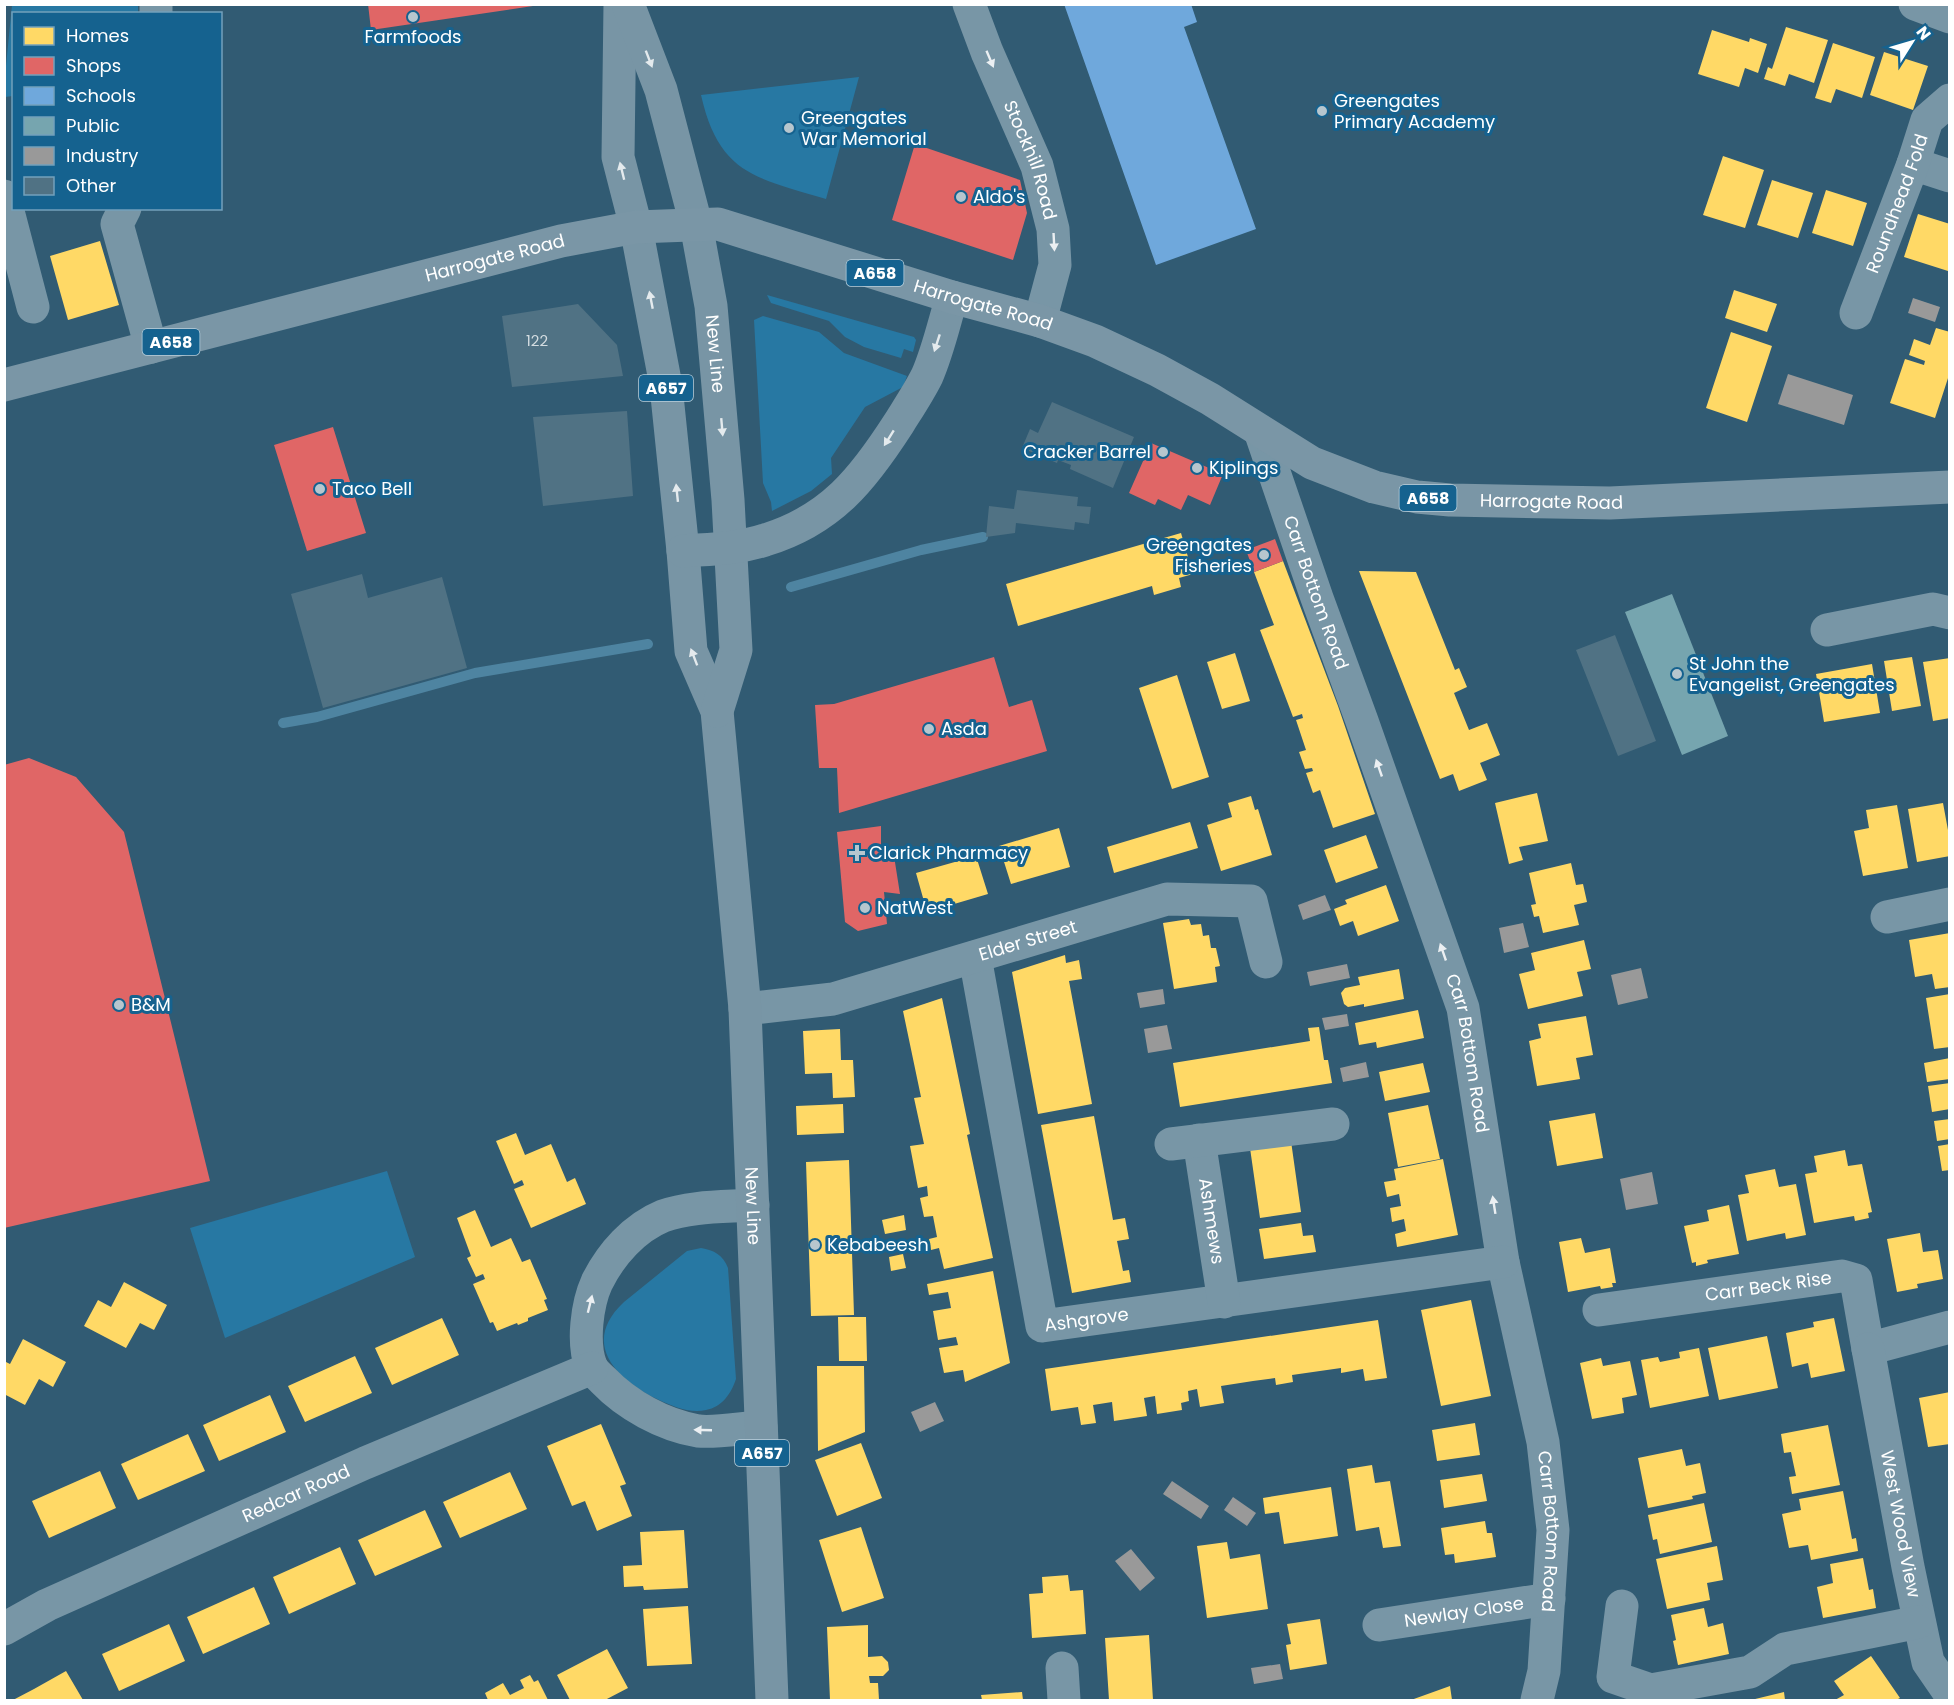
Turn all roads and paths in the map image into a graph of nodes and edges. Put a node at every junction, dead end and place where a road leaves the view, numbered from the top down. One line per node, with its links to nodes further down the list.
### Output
1 (620, 4): 12 (main road, New Line / A657, one-way to 1)
2 (628, 4): 11 (main road, New Line / A657, one-way to 11)
3 (969, 4): 17 (street, Stockhill Road, one-way to 17)
4 (1915, 4): 5 (street)
5 (1950, 16)
6 (1950, 100): 7 (street, Roundhead Fold)
7 (1913, 164): 8 (street); 16 (street, Roundhead Fold)
8 (1950, 176)
9 (4, 196): 13 (street)
10 (124, 210): 18 (street)
11 (696, 224): 12 (highway, Harrogate Road / A658); 14 (highway, Harrogate Road / A658); 22 (main road, New Line / A657, one-way to 22)
12 (636, 227): 18 (highway, Harrogate Road / A658); 23 (main road, New Line / A657, one-way to 12)
13 (12, 259): 15 (street)
14 (952, 297): 17 (highway, Harrogate Road / A658); 22 (main road, one-way to 22)
15 (33, 307)
16 (1856, 314)
17 (1040, 321): 20 (highway, Harrogate Road / A658)
18 (151, 347): 19 (highway, Harrogate Road / A658)
19 (4, 385)
20 (1260, 431): 21 (highway, Harrogate Road / A658); 34 (street, Carr Bottom Road, one-way to 20)
21 (1950, 487)
22 (732, 548): 23 (main road); 26 (main road, New Line / A657)
23 (683, 551): 26 (main road, New Line / A657, one-way to 23)
24 (1950, 613): 25 (street)
25 (1827, 630)
26 (717, 711): 31 (main road, New Line / A657)
27 (1950, 904): 28 (street)
28 (1887, 917)
29 (975, 957): 30 (street, Elder Street); 31 (street, Elder Street); 35 (street, Ashgrove)
30 (1266, 962)
31 (745, 1009): 33 (main road, New Line / A657)
32 (1333, 1124): 35 (street, Ashmews)
33 (753, 1204): 39 (street, one-way to 33); 40 (main road, New Line / A657)
34 (1503, 1262): 35 (street, Ashgrove); 41 (street, Carr Bottom Road)
35 (1224, 1302)
36 (1599, 1310): 38 (street, Carr Beck Rise)
37 (1950, 1328): 38 (street)
38 (1868, 1349): 43 (street, West Wood View)
39 (592, 1368): 40 (street, one-way to 39); 45 (street, Redcar Road)
40 (761, 1427): 49 (main road, New Line / A657)
41 (1549, 1599): 44 (street, Newlay Close); 51 (street, Carr Bottom Road)
42 (1622, 1606): 47 (street)
43 (1919, 1622): 47 (street); 48 (street, West Wood View)
44 (1379, 1625)
45 (4, 1629)
46 (1062, 1668): 50 (street)
47 (1608, 1689)
48 (1950, 1694)
49 (772, 1701)
50 (1064, 1701)
51 (1537, 1701)

